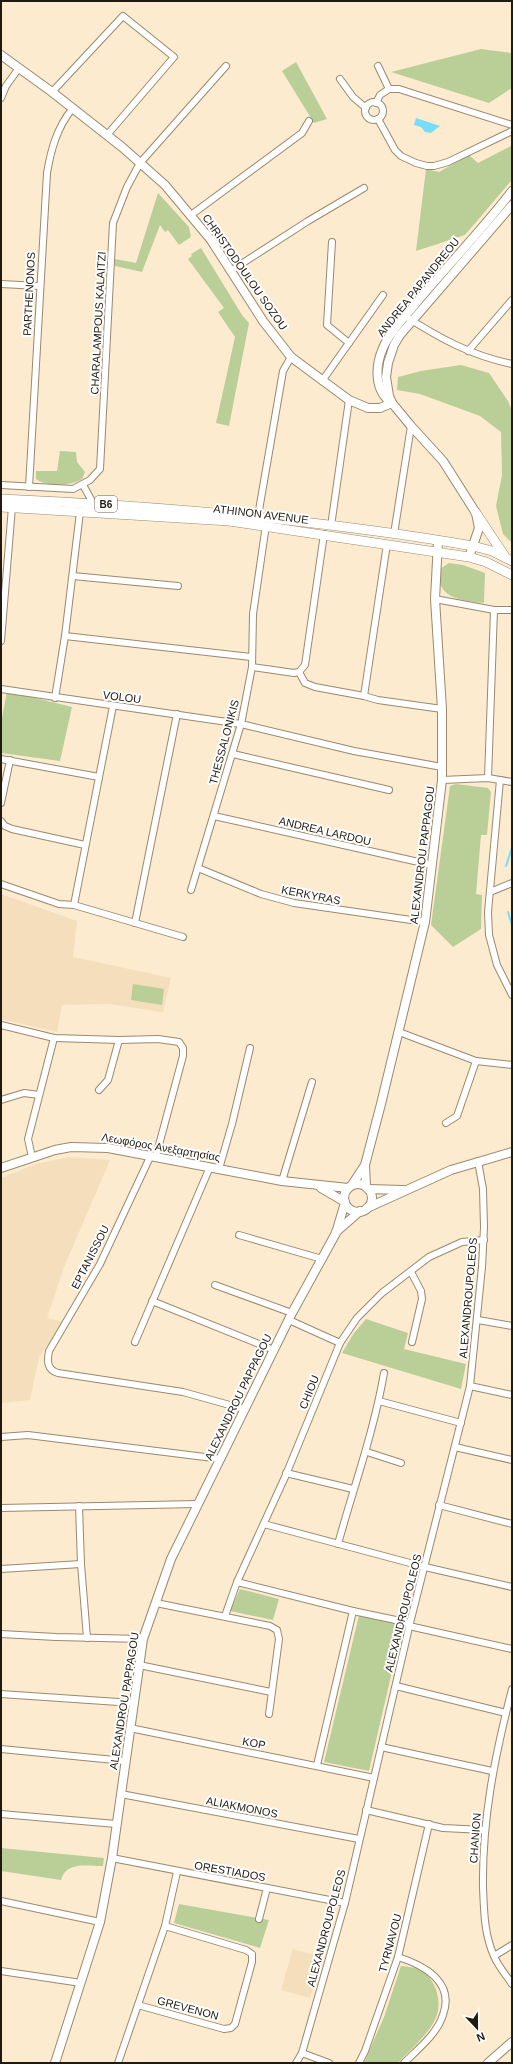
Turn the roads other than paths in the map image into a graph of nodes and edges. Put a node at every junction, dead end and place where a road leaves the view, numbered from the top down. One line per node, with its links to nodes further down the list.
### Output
1 (1, 55): 4 (street, CHRISTODOULOU SOZOU)
2 (226, 66): 17 (street, CHARALAMPOUS KALAITZI)
3 (378, 66): 6 (street)
4 (19, 68): 7 (street, CHRISTODOULOU SOZOU); 8 (street)
5 (340, 79): 10 (street)
6 (388, 89): 9 (street); 14 (street)
7 (52, 92): 11 (street, CHRISTODOULOU SOZOU); 16 (street)
8 (1, 98)
9 (376, 103): 10 (street); 12 (street)
10 (366, 108): 12 (street)
11 (72, 109): 16 (street, CHRISTODOULOU SOZOU); 25 (street, PARTHENONOS)
12 (378, 119): 15 (street)
13 (309, 121): 21 (street)
14 (512, 125)
15 (512, 131)
16 (107, 135): 17 (street, CHRISTODOULOU SOZOU)
17 (140, 163): 21 (street, CHRISTODOULOU SOZOU); 39 (street, CHARALAMPOUS KALAITZI)
18 (364, 188): 23 (street)
19 (512, 191): 28 (street, ANDREA PAPANDREOU)
20 (512, 205): 29 (street, ANDREA PAPANDREOU)
21 (192, 215): 23 (street, CHRISTODOULOU SOZOU)
22 (332, 242): 30 (street)
23 (232, 270): 32 (street, CHRISTODOULOU SOZOU)
24 (1, 284): 25 (street)
25 (39, 286): 40 (street, PARTHENONOS)
26 (383, 295): 30 (street)
27 (512, 300): 31 (street)
28 (405, 316): 29 (street); 36 (street, ANDREA PAPANDREOU)
29 (413, 321): 31 (street); 36 (street, ANDREA PAPANDREOU)
30 (349, 343): 34 (street)
31 (468, 351): 33 (street)
32 (292, 357): 34 (street, CHRISTODOULOU SOZOU); 47 (street)
33 (512, 364)
34 (322, 381): 35 (street, CHRISTODOULOU SOZOU)
35 (349, 400): 36 (street, CHRISTODOULOU SOZOU); 49 (street)
36 (392, 403): 37 (street)
37 (411, 426): 46 (street); 51 (street)
38 (1, 485): 40 (street)
39 (84, 485): 40 (street); 42 (street)
40 (29, 487)
41 (1, 499): 42 (main road, ATHINON AVENUE / B6)
42 (93, 503): 47 (main road, ATHINON AVENUE / B6)
43 (1, 507): 44 (main road, ATHINON AVENUE / B6)
44 (12, 507): 45 (main road, ATHINON AVENUE / B6); 65 (street)
45 (80, 512): 48 (main road, ATHINON AVENUE / B6); 59 (street)
46 (476, 513): 54 (street); 57 (main road)
47 (258, 516): 49 (main road, ATHINON AVENUE / B6)
48 (266, 525): 50 (main road, ATHINON AVENUE / B6); 66 (street, THESSALONIKIS)
49 (331, 526): 51 (main road, ATHINON AVENUE / B6)
50 (324, 534): 53 (main road, ATHINON AVENUE / B6); 68 (street)
51 (394, 534): 52 (main road, ATHINON AVENUE / B6)
52 (438, 541): 54 (main road, ATHINON AVENUE / B6); 55 (street, ALEXANDROU PAPPAGOU)
53 (387, 544): 55 (main road, ATHINON AVENUE / B6); 70 (street)
54 (473, 546): 56 (street); 57 (main road, ATHINON AVENUE / B6)
55 (436, 551): 56 (main road, ATHINON AVENUE / B6); 61 (street, ALEXANDROU PAPPAGOU)
56 (469, 557): 58 (main road, ATHINON AVENUE / B6)
57 (509, 560)
58 (512, 575)
59 (73, 576): 60 (street); 64 (street)
60 (178, 586)
61 (435, 599): 62 (street); 73 (street, ALEXANDROU PAPPAGOU)
62 (494, 610): 63 (street); 81 (street)
63 (512, 610)
64 (65, 636): 66 (street); 71 (street)
65 (1, 641)
66 (251, 657): 67 (street, THESSALONIKIS)
67 (252, 667): 68 (street); 75 (street, THESSALONIKIS)
68 (299, 672): 70 (street)
69 (1, 689): 71 (street, VOLOU)
70 (364, 696): 73 (street)
71 (55, 698): 72 (street, VOLOU)
72 (113, 706): 74 (street, VOLOU); 80 (street)
73 (442, 709): 79 (street, ALEXANDROU PAPPAGOU)
74 (177, 714): 75 (street, VOLOU); 98 (street)
75 (241, 724): 76 (street, THESSALONIKIS); 79 (street, VOLOU)
76 (233, 754): 85 (street); 87 (street, THESSALONIKIS)
77 (1, 759): 78 (street)
78 (10, 760): 80 (street); 86 (street)
79 (442, 768): 82 (street, ALEXANDROU PAPPAGOU)
80 (98, 777): 89 (street)
81 (488, 778): 82 (street); 83 (street)
82 (442, 780): 90 (street, ALEXANDROU PAPPAGOU)
83 (500, 780): 84 (street); 95 (street)
84 (512, 782)
85 (389, 790)
86 (1, 803)
87 (214, 816): 90 (street, ANDREA LARDOU); 91 (street, THESSALONIKIS)
88 (1, 821): 89 (street)
89 (85, 845): 96 (street)
90 (432, 865): 97 (street, ALEXANDROU PAPPAGOU)
91 (198, 868): 94 (street, THESSALONIKIS); 97 (street, KERKYRAS)
92 (512, 883): 95 (street)
93 (1, 884): 96 (street)
94 (191, 890)
95 (490, 892): 100 (street)
96 (74, 905): 98 (street)
97 (425, 922): 102 (street, ALEXANDROU PAPPAGOU)
98 (135, 923): 99 (street)
99 (183, 937)
100 (512, 995)
101 (1, 1025): 103 (street)
102 (399, 1032): 106 (street); 117 (street, ALEXANDROU PAPPAGOU)
103 (54, 1038): 104 (street); 110 (street)
104 (119, 1040): 109 (street); 114 (street, EPTANISSOU)
105 (250, 1048): 120 (street)
106 (476, 1061): 107 (street); 112 (street)
107 (512, 1065)
108 (312, 1082): 121 (street)
109 (99, 1090)
110 (39, 1095): 111 (street); 115 (street)
111 (1, 1100)
112 (446, 1123)
113 (512, 1152): 116 (street, ALEXANDROU PAPPAGOU)
114 (153, 1156): 115 (street, Λεωφόρος Ανεξαρτησίας); 118 (street, Λεωφόρος Ανεξαρτησίας); 146 (street, EPTANISSOU)
115 (32, 1157): 119 (street, Λεωφόρος Ανεξαρτησίας)
116 (478, 1161): 125 (street, ALEXANDROU PAPPAGOU); 130 (street, ALEXANDROUPOLEOS)
117 (364, 1165): 123 (street, ALEXANDROU PAPPAGOU); 124 (street, ALEXANDROU PAPPAGOU)
118 (210, 1167): 120 (street, Λεωφόρος Ανεξαρτησίας); 134 (street)
119 (1, 1168)
120 (218, 1168): 121 (street, Λεωφόρος Ανεξαρτησίας)
121 (282, 1181): 122 (street, Λεωφόρος Ανεξαρτησίας)
122 (318, 1186): 123 (street, Λεωφόρος Ανεξαρτησίας); 126 (street, Λεωφόρος Ανεξαρτησίας)
123 (350, 1187): 124 (street); 126 (street)
124 (367, 1188): 125 (street); 127 (street)
125 (404, 1190): 127 (street, ALEXANDROU PAPPAGOU)
126 (345, 1202): 127 (street); 128 (street, ALEXANDROU PAPPAGOU)
127 (364, 1210): 128 (street, ALEXANDROU PAPPAGOU)
128 (336, 1233): 131 (street, ALEXANDROU PAPPAGOU)
129 (239, 1235): 131 (street)
130 (484, 1240): 132 (street, CHIOU); 136 (street, ALEXANDROUPOLEOS)
131 (322, 1259): 135 (street, ALEXANDROU PAPPAGOU)
132 (410, 1272): 139 (street); 140 (street, CHIOU)
133 (215, 1285): 135 (street)
134 (152, 1301): 138 (street); 141 (street)
135 (290, 1317): 140 (street); 141 (street, ALEXANDROU PAPPAGOU)
136 (478, 1320): 137 (street); 143 (street, ALEXANDROUPOLEOS)
137 (512, 1326)
138 (135, 1342)
139 (412, 1342)
140 (340, 1343): 154 (street, CHIOU)
141 (274, 1350): 146 (street, ALEXANDROU PAPPAGOU)
142 (384, 1373): 145 (street)
143 (470, 1386): 144 (street); 147 (street, ALEXANDROUPOLEOS)
144 (512, 1395)
145 (379, 1401): 147 (street); 150 (street)
146 (244, 1409): 151 (street, ALEXANDROU PAPPAGOU)
147 (461, 1422): 149 (street, ALEXANDROUPOLEOS)
148 (1, 1437): 151 (street)
149 (455, 1447): 152 (street); 157 (street, ALEXANDROUPOLEOS)
150 (367, 1452): 153 (street); 155 (street)
151 (221, 1458): 156 (street, ALEXANDROU PAPPAGOU)
152 (512, 1460)
153 (401, 1463)
154 (286, 1473): 155 (street); 160 (street, CHIOU)
155 (354, 1489): 162 (street)
156 (197, 1504): 158 (street); 168 (street, ALEXANDROU PAPPAGOU)
157 (439, 1505): 161 (street); 164 (street, ALEXANDROUPOLEOS)
158 (79, 1506): 159 (street); 163 (street)
159 (1, 1508)
160 (264, 1524): 162 (street); 166 (street, CHIOU)
161 (512, 1524)
162 (338, 1544): 164 (street)
163 (81, 1564): 165 (street); 173 (street)
164 (425, 1567): 167 (street); 171 (street, ALEXANDROUPOLEOS)
165 (1, 1568)
166 (237, 1582): 169 (street); 170 (street, CHIOU)
167 (512, 1587)
168 (156, 1603): 170 (street); 174 (street, ALEXANDROU PAPPAGOU)
169 (353, 1611): 171 (street); 188 (street)
170 (225, 1616): 179 (street)
171 (409, 1624): 175 (street); 177 (street, ALEXANDROUPOLEOS)
172 (1, 1634): 173 (street)
173 (87, 1638): 174 (street)
174 (143, 1639): 176 (street, ALEXANDROU PAPPAGOU)
175 (512, 1650)
176 (140, 1665): 179 (street); 181 (street, ALEXANDROU PAPPAGOU)
177 (396, 1686): 182 (street); 185 (street, ALEXANDROUPOLEOS)
178 (512, 1689): 182 (street, CHANION)
179 (271, 1692): 183 (street)
180 (1, 1694): 181 (street)
181 (134, 1703): 184 (street, ALEXANDROU PAPPAGOU)
182 (506, 1713): 189 (street, CHANION)
183 (269, 1714)
184 (130, 1728): 187 (street, ALEXANDROU PAPPAGOU); 188 (street, KOP)
185 (381, 1747): 189 (street); 190 (street, ALEXANDROUPOLEOS)
186 (1, 1748): 187 (street)
187 (125, 1761): 191 (street, ALEXANDROU PAPPAGOU)
188 (316, 1765): 190 (street, KOP)
189 (492, 1771): 196 (street, CHANION)
190 (374, 1778): 192 (street, ALEXANDROUPOLEOS)
191 (121, 1794): 194 (street, ALEXANDROU PAPPAGOU); 197 (street, ALIAKMONOS)
192 (366, 1810): 195 (street); 197 (street, ALEXANDROUPOLEOS)
193 (1, 1814): 194 (street)
194 (116, 1824): 198 (street, ALEXANDROU PAPPAGOU)
195 (429, 1824): 196 (street); 208 (street, TYRNAVOU)
196 (484, 1830): 207 (street, CHANION)
197 (360, 1839): 202 (street, ALEXANDROUPOLEOS)
198 (112, 1858): 199 (street, ORESTIADOS); 204 (street, ALEXANDROU PAPPAGOU)
199 (178, 1872): 200 (street, ORESTIADOS); 205 (street)
200 (267, 1888): 202 (street, ORESTIADOS); 203 (street)
201 (1, 1901): 204 (street)
202 (345, 1903): 214 (street, ALEXANDROUPOLEOS)
203 (259, 1918)
204 (100, 1922): 210 (street, ALEXANDROU PAPPAGOU)
205 (165, 1926): 212 (street); 212 (street, GREVENON)
206 (512, 1945): 207 (street)
207 (494, 1956): 211 (street, CHANION)
208 (398, 1957): 219 (street, TYRNAVOU); 220 (street)
209 (1, 1971): 210 (street)
210 (81, 1983): 215 (street, ALEXANDROU PAPPAGOU)
211 (512, 1984)
212 (138, 2005): 216 (street)
213 (512, 2042): 221 (street)
214 (302, 2053): 217 (street, ALEXANDROUPOLEOS); 218 (street)
215 (55, 2063)
216 (118, 2063)
217 (296, 2063)
218 (328, 2063)
219 (359, 2063)
220 (404, 2063)
221 (488, 2063)

